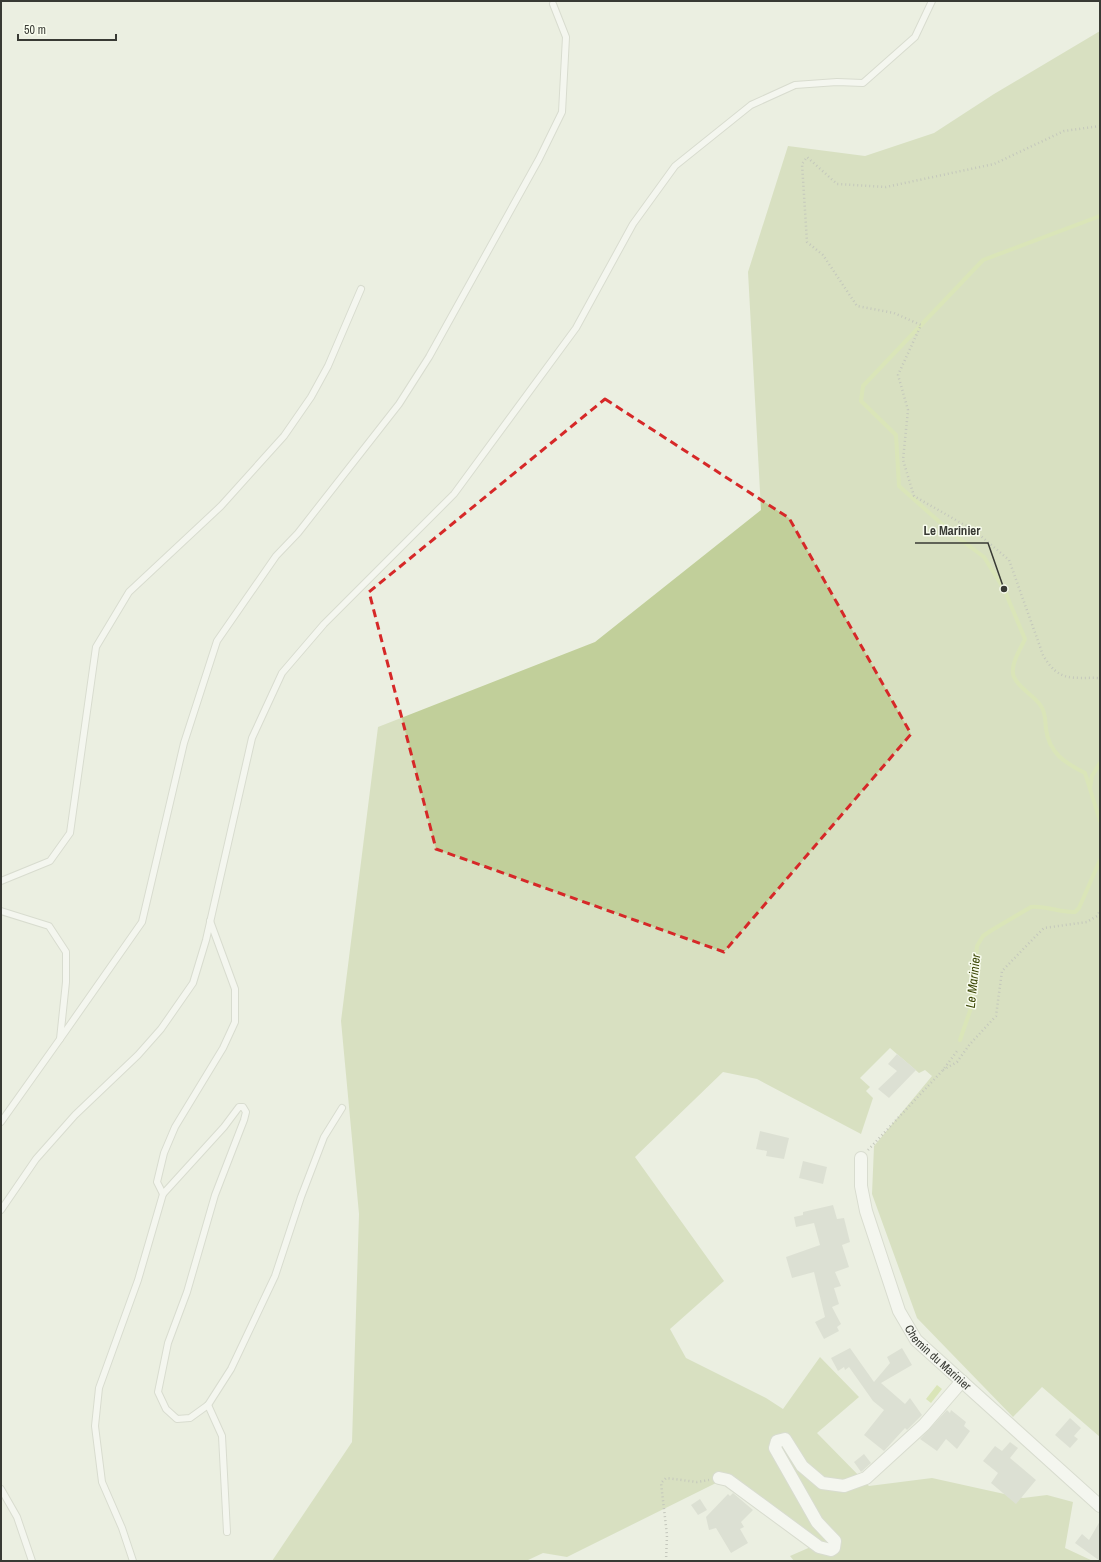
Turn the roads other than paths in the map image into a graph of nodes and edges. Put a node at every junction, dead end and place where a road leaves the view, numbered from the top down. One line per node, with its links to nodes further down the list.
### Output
1 (932, 1): 6 (lane)
2 (553, 4): 7 (lane)
3 (361, 289): 4 (lane)
4 (1, 881)
5 (1, 911): 7 (lane)
6 (210, 921): 11 (lane); 12 (lane)
7 (60, 1039): 9 (lane)
8 (342, 1108): 14 (lane)
9 (1, 1122)
10 (861, 1158): 13 (street, Chemin du Marinier)
11 (163, 1194): 14 (lane); 20 (lane)
12 (1, 1210)
13 (962, 1382): 15 (street); 17 (street, Chemin du Marinier)
14 (208, 1405): 18 (lane)
15 (719, 1478)
16 (1, 1489): 19 (lane)
17 (1100, 1506)
18 (227, 1532)
19 (32, 1561)
20 (133, 1561)

